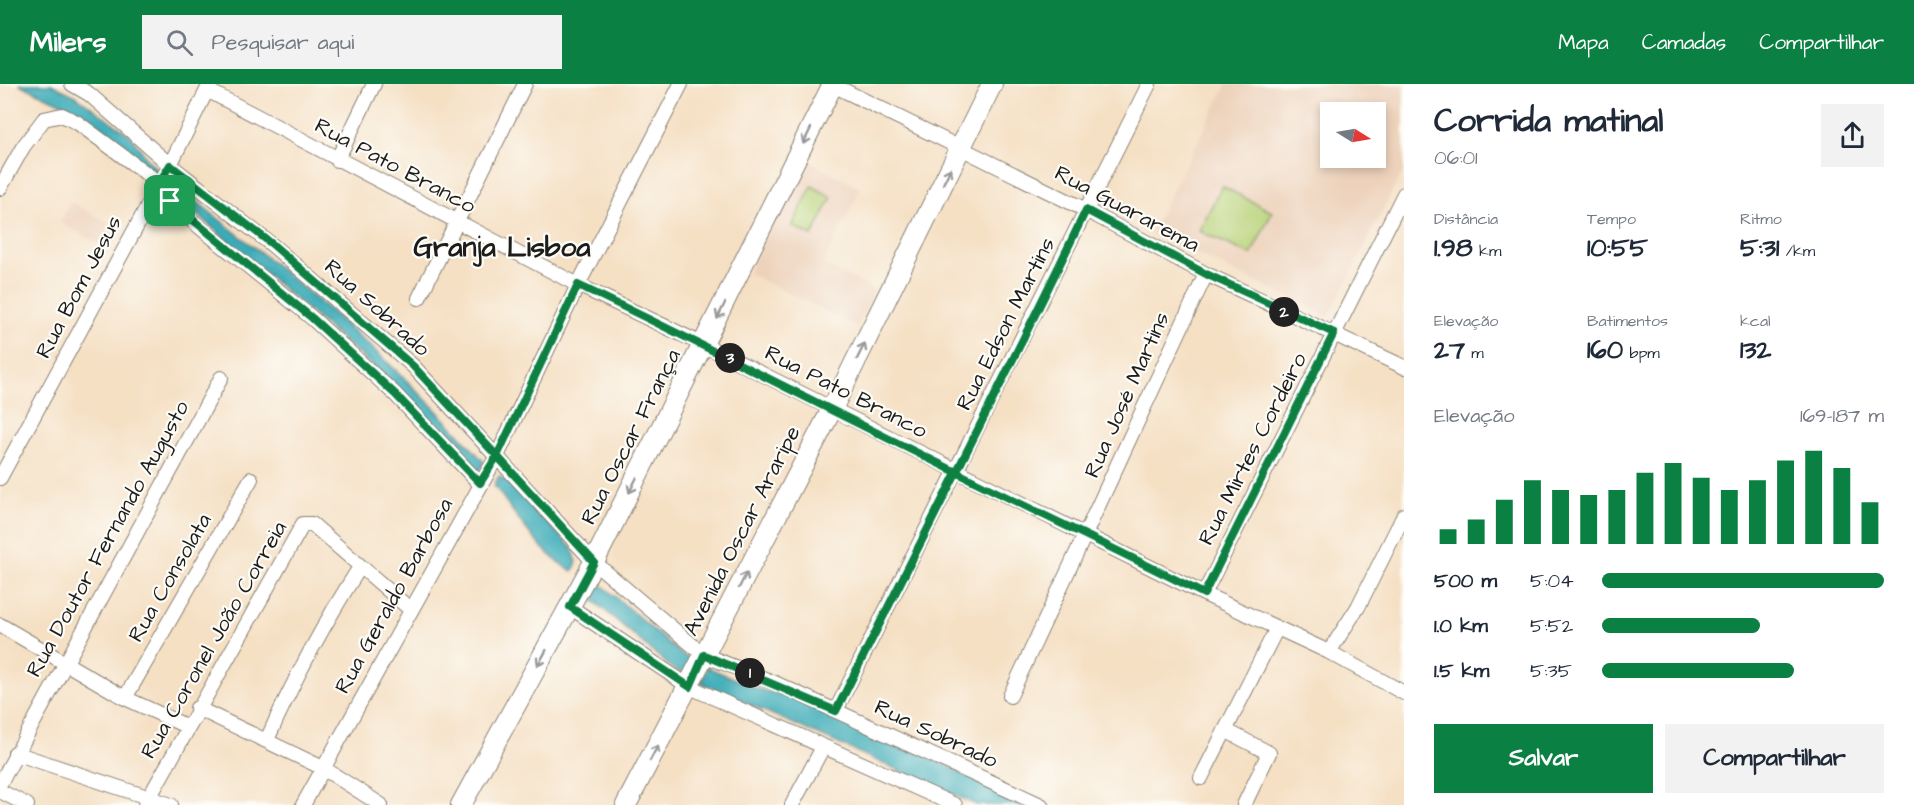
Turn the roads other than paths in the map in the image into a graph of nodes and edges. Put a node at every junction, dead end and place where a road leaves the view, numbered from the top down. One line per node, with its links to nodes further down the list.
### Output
1 (72, 84): 11 (street, Rua Sobrado)
2 (374, 84): 10 (street)
3 (525, 84): 16 (street)
4 (681, 84): 18 (street, Rua Geraldo Barbosa)
5 (832, 84): 9 (street, Rua Guararema); 21 (street, Rua Oscar França, one-way to 21)
6 (992, 84): 9 (street, Avenida Oscar Araripe)
7 (1149, 84): 15 (street, Rua Edson Martins)
8 (209, 87): 10 (street, Rua Pato Branco); 11 (street, Rua Bom Jesus)
9 (961, 147): 15 (street, Rua Guararema); 24 (street, Avenida Oscar Araripe, one-way to 9)
10 (337, 160): 16 (street, Rua Pato Branco)
11 (170, 165): 12 (street, Rua Bom Jesus); 25 (street, Rua Sobrado)
12 (159, 183): 13 (street); 27 (street, Rua Bom Jesus); 29 (street)
13 (0, 188)
14 (1404, 194): 20 (street, Rua Mirtes Cordeiro)
15 (1086, 210): 17 (street, Rua Guararema); 26 (street, Rua Edson Martins)
16 (458, 223): 18 (street, Rua Pato Branco); 19 (street)
17 (1206, 274): 20 (street, Rua Guararema); 31 (street, Rua José Martins)
18 (578, 285): 21 (street, Rua Pato Branco); 25 (street, Rua Geraldo Barbosa)
19 (419, 298)
20 (1334, 333): 22 (street, Rua Guararema); 34 (street, Rua Mirtes Cordeiro)
21 (704, 345): 24 (street, Rua Pato Branco); 32 (street, Rua Oscar França, one-way to 32)
22 (1404, 367)
23 (221, 378): 41 (street, Rua Doutor Fernando Augusto)
24 (832, 408): 26 (street, Rua Pato Branco); 40 (street, Avenida Oscar Araripe, one-way to 24)
25 (497, 456): 29 (street, Rua Geraldo Barbosa); 32 (street, Rua Sobrado)
26 (956, 472): 31 (street, Rua Pato Branco); 47 (street, Rua Edson Martins)
27 (0, 478)
28 (251, 479): 45 (street, Rua Consolata)
29 (480, 483): 36 (street, Rua Geraldo Barbosa)
30 (1404, 515): 39 (street)
31 (1087, 534): 34 (street, Rua Pato Branco); 44 (street, Rua José Martins)
32 (594, 562): 35 (street, Rua Oscar França); 40 (street, Rua Sobrado)
33 (360, 567): 36 (street, Rua Coronel João Correia); 46 (street, Rua Coronel João Correia); 50 (street)
34 (1204, 594): 38 (street, Rua Pato Branco)
35 (570, 607): 42 (street); 62 (street, Rua Oscar França, one-way to 62)
36 (411, 610): 53 (street, Rua Geraldo Barbosa)
37 (0, 625): 41 (street)
38 (1277, 628): 39 (street, Rua Pato Branco); 49 (street)
39 (1329, 652): 43 (street, Rua Pato Branco)
40 (704, 655): 42 (street, Avenida Oscar Araripe); 47 (street, Rua Sobrado)
41 (64, 662): 45 (street); 52 (street, Rua Doutor Fernando Augusto)
42 (690, 687): 51 (street); 63 (street, Avenida Oscar Araripe, one-way to 42)
43 (1404, 693)
44 (1010, 696)
45 (125, 698): 48 (street)
46 (197, 708): 48 (street, Rua Coronel João Correia); 50 (street)
47 (836, 711): 66 (street, Rua Sobrado)
48 (188, 728): 57 (street, Rua Coronel João Correia)
49 (1225, 730): 54 (street); 67 (street)
50 (267, 740): 53 (street)
51 (823, 747): 64 (street); 65 (street)
52 (15, 753): 55 (street, Rua Doutor Fernando Augusto); 57 (street)
53 (323, 768): 60 (street, Rua Geraldo Barbosa); 61 (street)
54 (1201, 778)
55 (0, 784)
56 (0, 790): 58 (street)
57 (147, 801): 59 (street)
58 (27, 805)
59 (171, 805)
60 (303, 805)
61 (381, 805)
62 (461, 805)
63 (626, 805)
64 (792, 805)
65 (955, 805)
66 (1041, 805)
67 (1244, 805)

